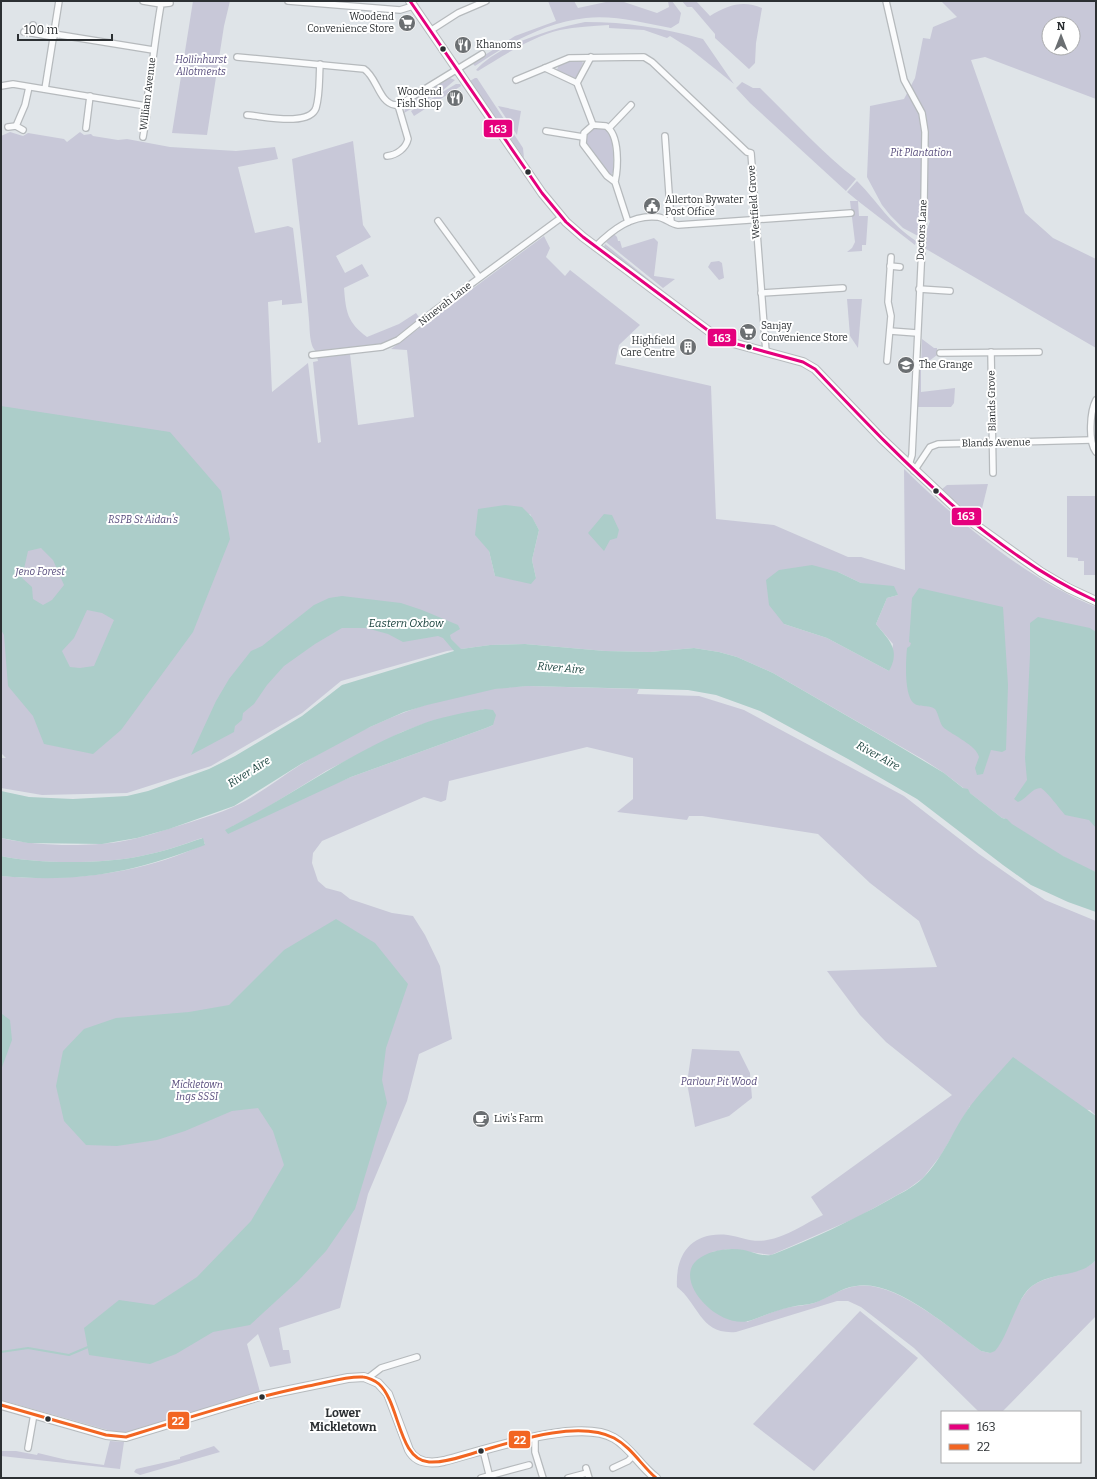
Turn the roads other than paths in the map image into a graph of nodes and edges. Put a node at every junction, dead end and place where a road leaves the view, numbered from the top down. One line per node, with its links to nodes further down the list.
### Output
1 (59, 1): 13 (street)
2 (143, 1): 7 (street)
3 (288, 1): 8 (street)
4 (486, 1): 10 (street)
5 (886, 1): 55 (street, Doctors Lane)
6 (170, 3): 7 (street)
7 (161, 4): 14 (street, William Avenue)
8 (412, 4): 10 (street)
9 (33, 24): 12 (street)
10 (430, 31): 20 (street)
11 (24, 32): 12 (street)
12 (32, 33): 13 (street)
13 (54, 36): 14 (street); 25 (street)
14 (153, 50): 29 (street, William Avenue)
15 (482, 54): 20 (street)
16 (237, 57): 18 (street)
17 (591, 57): 19 (street, Westfield Grove); 22 (street); 45 (street, Westfield Grove)
18 (320, 64): 27 (street); 30 (street)
19 (545, 68): 21 (street, Westfield Grove); 22 (street)
20 (456, 69): 27 (street); 44 (street)
21 (516, 80)
22 (578, 83): 31 (street)
23 (1, 86): 24 (street)
24 (29, 87): 25 (street); 32 (street)
25 (45, 89): 26 (street)
26 (90, 96): 29 (street); 34 (street)
27 (398, 105): 41 (street)
28 (631, 105): 35 (street)
29 (146, 106): 39 (street, William Avenue)
30 (247, 115)
31 (593, 125): 35 (street); 40 (street)
32 (16, 126): 33 (street); 36 (street)
33 (8, 127)
34 (86, 128)
35 (609, 128): 42 (street)
36 (23, 130)
37 (546, 131): 40 (street)
38 (665, 136): 48 (street)
39 (143, 137)
40 (583, 137): 42 (street)
41 (387, 156)
42 (614, 182): 47 (street)
43 (851, 213): 45 (street)
44 (562, 217): 49 (street); 53 (street, Ninevah Lane)
45 (756, 218): 48 (street); 57 (street, Westfield Grove)
46 (438, 221): 53 (street)
47 (628, 222): 48 (street); 49 (street)
48 (671, 222)
49 (595, 247): 60 (street)
50 (891, 257): 51 (street)
51 (890, 266): 52 (street); 58 (street)
52 (900, 267)
53 (479, 277): 64 (street, Ninevah Lane)
54 (843, 288): 57 (street)
55 (919, 289): 56 (street); 59 (street, Doctors Lane)
56 (950, 291)
57 (761, 293): 60 (street, Westfield Grove)
58 (890, 331): 59 (street); 65 (street)
59 (917, 333): 70 (street, Doctors Lane)
60 (766, 352): 70 (street)
61 (991, 352): 62 (street); 63 (street); 68 (street, Blands Grove)
62 (1039, 352)
63 (940, 353)
64 (312, 355)
65 (887, 361)
66 (1096, 400): 67 (street)
67 (1091, 440): 68 (street, Blands Avenue); 69 (street)
68 (992, 443): 70 (street, Blands Avenue); 71 (street, Blands Grove)
69 (1096, 452)
70 (911, 468): 72 (street)
71 (993, 473)
72 (1096, 601)
73 (417, 1356): 74 (street)
74 (368, 1378): 76 (street); 79 (street)
75 (1, 1405): 76 (street)
76 (34, 1414): 78 (street)
77 (535, 1437): 79 (street); 80 (street); 86 (street)
78 (28, 1448)
79 (483, 1450): 84 (street)
80 (633, 1456): 82 (street); 88 (street)
81 (529, 1465): 84 (street)
82 (613, 1468)
83 (588, 1473): 87 (street)
84 (490, 1477): 85 (street)
85 (481, 1478)
86 (544, 1478)
87 (568, 1478)
88 (656, 1478)

